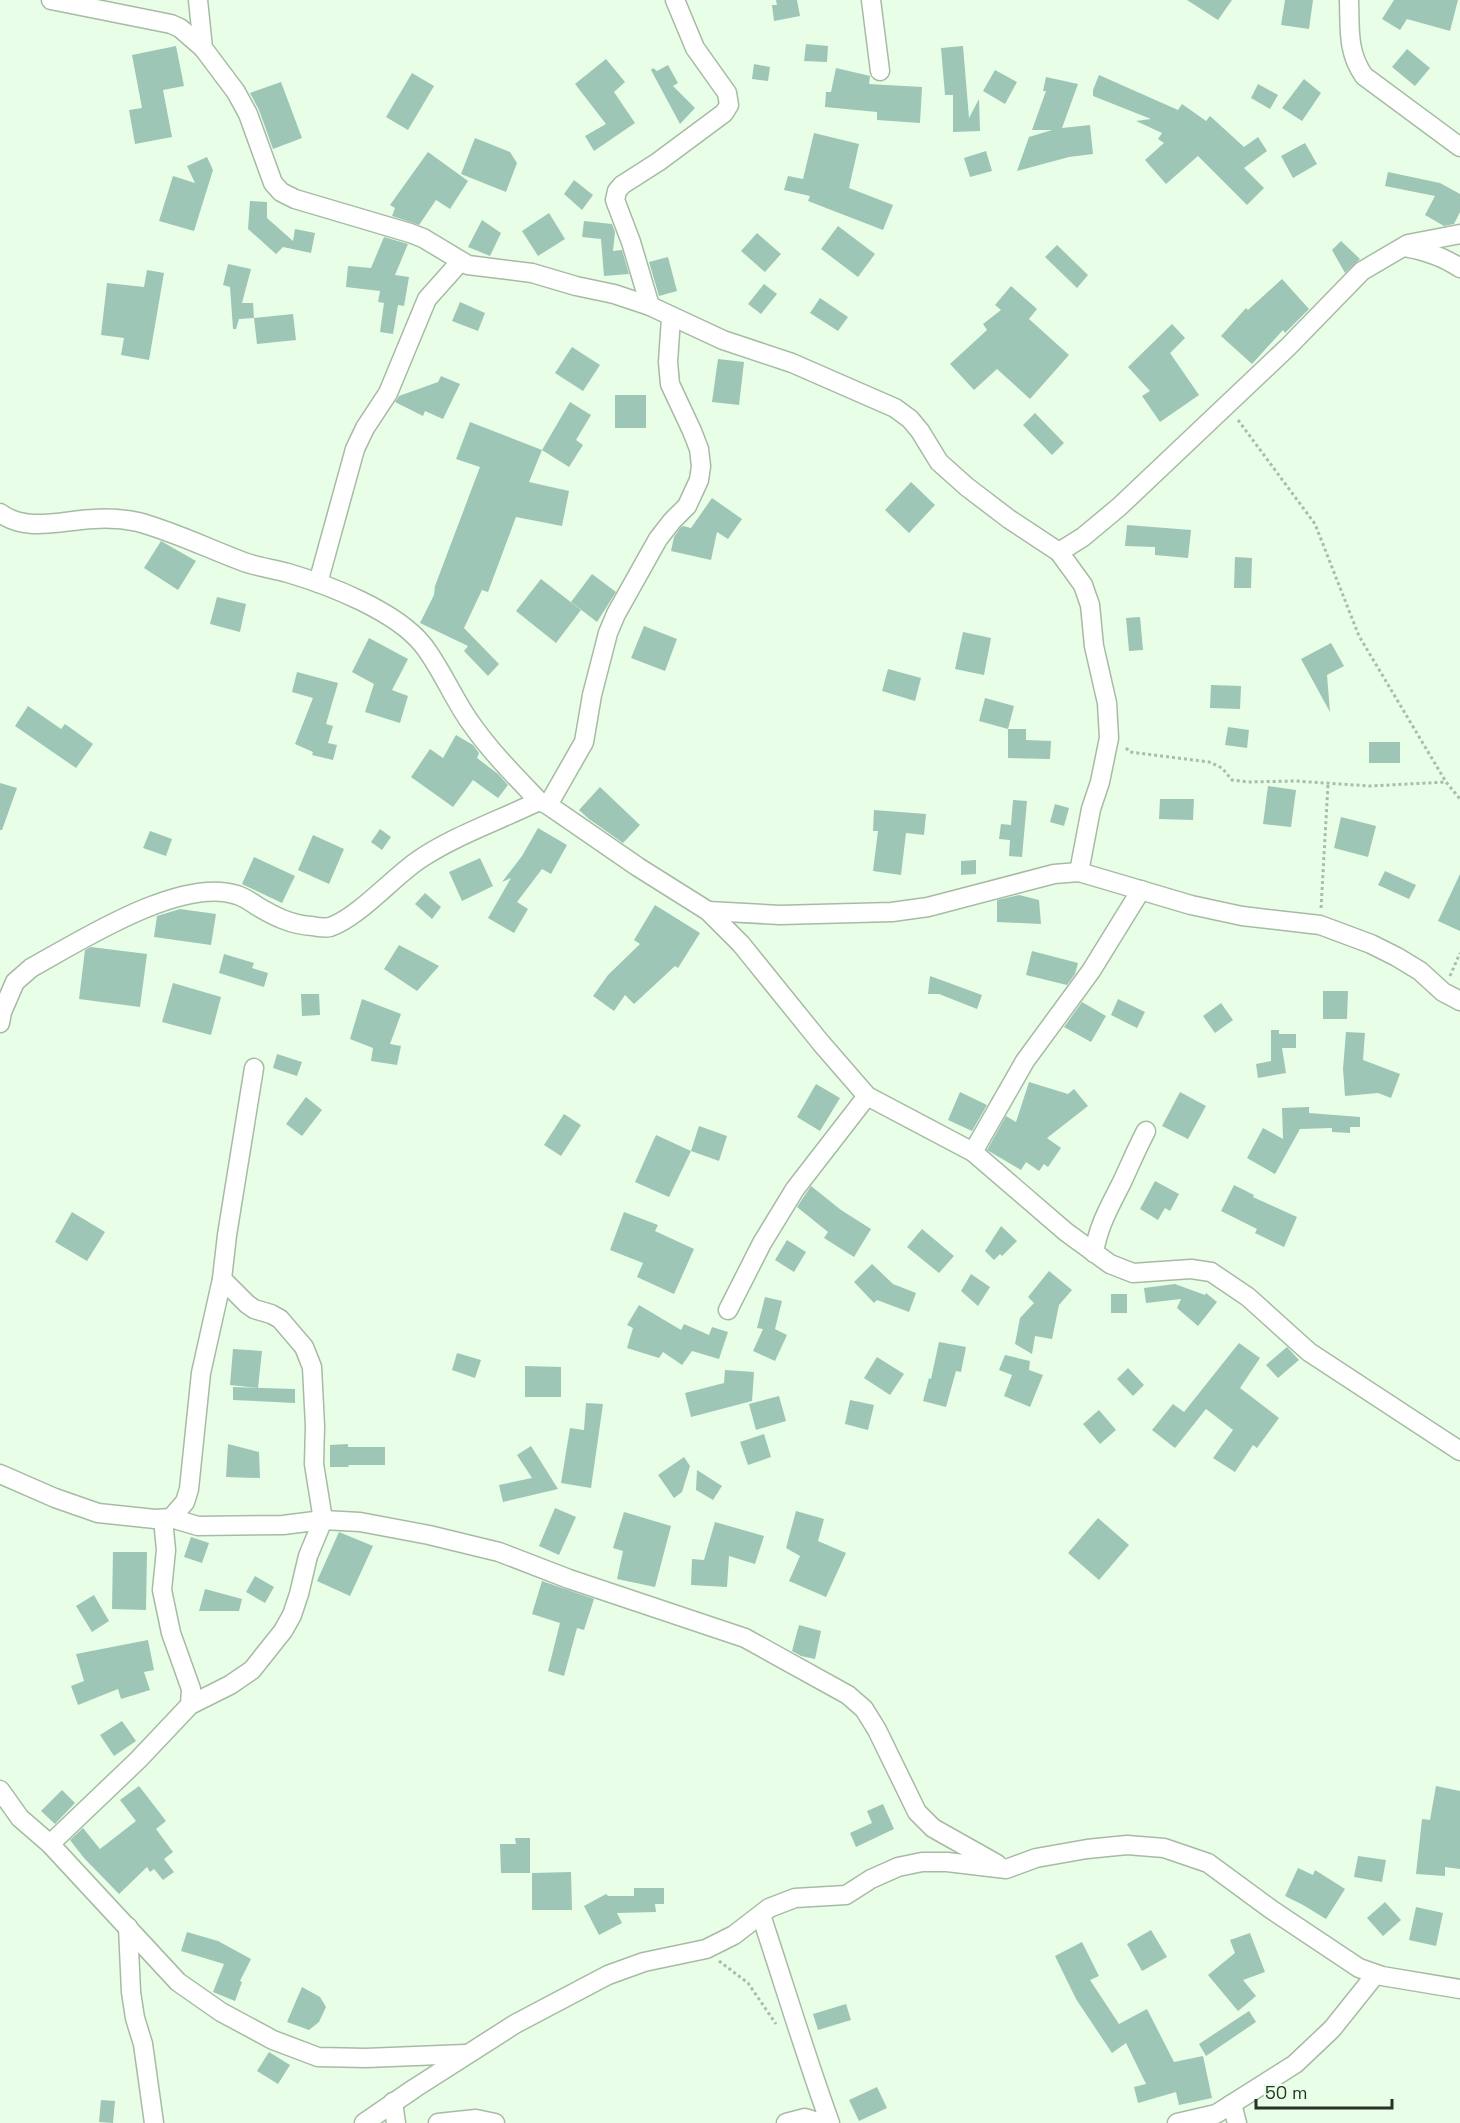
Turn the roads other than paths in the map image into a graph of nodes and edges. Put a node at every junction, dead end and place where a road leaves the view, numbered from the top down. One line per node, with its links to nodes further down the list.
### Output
1 (51, 0): 6 (street)
2 (198, 0): 6 (street)
3 (675, 0): 13 (street)
4 (871, 0): 7 (street)
5 (1349, 0): 8 (street)
6 (203, 48): 11 (street)
7 (879, 71)
8 (1460, 147)
9 (1460, 234): 10 (street)
10 (1402, 247): 12 (street); 16 (street)
11 (460, 262): 13 (street); 17 (street)
12 (1460, 268)
13 (650, 306): 14 (street)
14 (671, 318): 16 (street); 18 (street)
15 (0, 513): 17 (street)
16 (1059, 552): 19 (street)
17 (318, 583): 18 (street)
18 (543, 803): 21 (street); 23 (street)
19 (1079, 872): 20 (street); 21 (street)
20 (1141, 890): 22 (street); 27 (street)
21 (708, 911): 25 (street)
22 (1460, 1001)
23 (0, 1023)
24 (254, 1068): 29 (street)
25 (867, 1096): 27 (street); 30 (street)
26 (1146, 1131): 28 (street)
27 (973, 1152): 28 (street)
28 (1094, 1252): 31 (street)
29 (222, 1279): 33 (street); 34 (street)
30 (728, 1310)
31 (1460, 1451)
32 (0, 1474): 33 (street)
33 (167, 1518): 34 (street); 35 (street)
34 (323, 1520): 35 (street); 38 (street)
35 (190, 1705): 37 (street)
36 (0, 1790): 37 (street)
37 (50, 1844): 40 (street)
38 (1006, 1869): 39 (street); 41 (street)
39 (760, 1915): 43 (street); 53 (street)
40 (128, 1927): 43 (street); 46 (street)
41 (1376, 1974): 42 (street); 45 (street)
42 (1460, 1989)
43 (467, 2054): 44 (street)
44 (393, 2102): 47 (street); 48 (street)
45 (1232, 2104): 54 (street); 55 (street)
46 (154, 2123)
47 (364, 2123)
48 (396, 2123)
49 (438, 2123): 50 (street)
50 (495, 2123)
51 (786, 2123): 52 (street)
52 (821, 2123)
53 (830, 2123)
54 (1177, 2123)
55 (1237, 2123)

